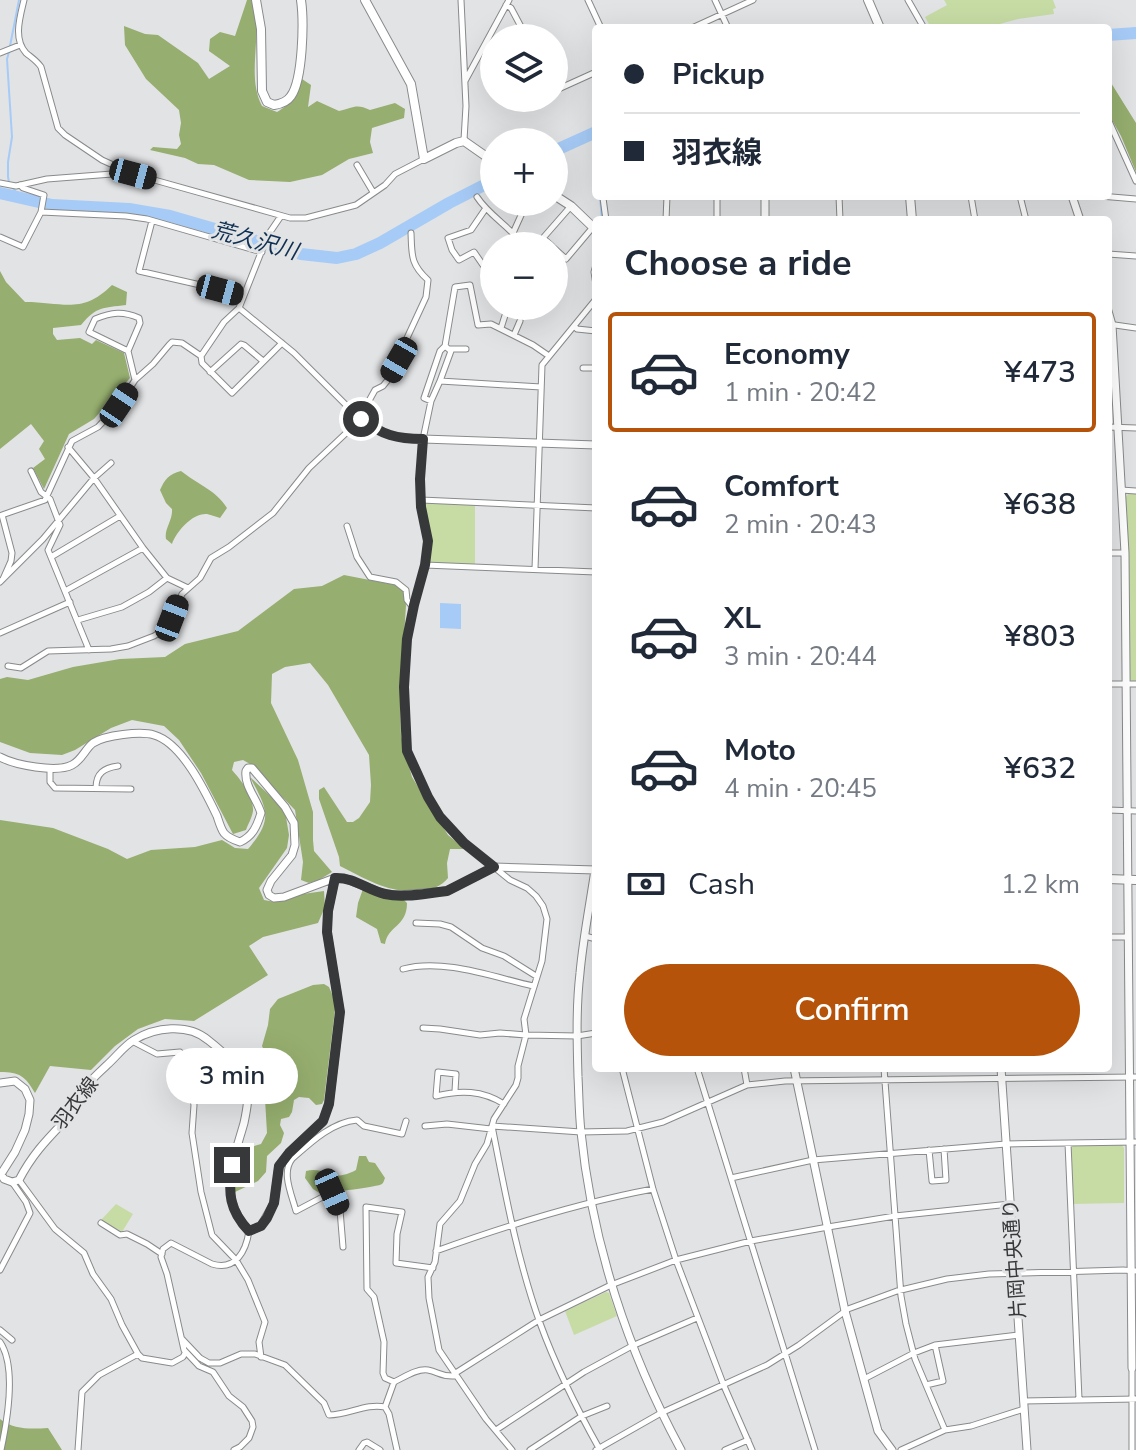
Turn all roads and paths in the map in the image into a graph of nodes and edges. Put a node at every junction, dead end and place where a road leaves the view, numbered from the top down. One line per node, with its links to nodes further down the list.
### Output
1 (24, 0): 19 (street)
2 (256, 0): 3 (main road)
3 (301, 0)
4 (365, 0): 29 (main road)
5 (461, 0): 22 (street)
6 (588, 0): 14 (street)
7 (715, 0): 12 (street)
8 (753, 0): 12 (street)
9 (868, 0): 17 (main road)
10 (908, 0): 18 (street)
11 (508, 2): 13 (street); 22 (street)
12 (722, 14): 15 (street); 16 (street)
13 (520, 24)
14 (599, 24)
15 (701, 24)
16 (726, 24)
17 (878, 24)
18 (922, 24)
19 (17, 46): 20 (street); 31 (street)
20 (1, 53)
21 (592, 74): 23 (street)
22 (464, 82): 27 (street)
23 (568, 85)
24 (1112, 126): 26 (street)
25 (1112, 136): 26 (street)
26 (1118, 137): 32 (street)
27 (464, 141): 28 (main road); 29 (main road)
28 (480, 152)
29 (424, 159): 35 (street)
30 (357, 165): 35 (street)
31 (133, 174): 34 (street); 43 (street)
32 (1136, 181)
33 (3, 183): 34 (street)
34 (18, 186): 42 (street)
35 (373, 193): 43 (street)
36 (477, 197): 39 (street)
37 (1112, 197): 38 (street)
38 (1136, 199)
39 (480, 201)
40 (568, 204): 41 (main road)
41 (571, 206): 47 (main road); 50 (street)
42 (41, 211): 46 (street); 52 (street)
43 (281, 216): 53 (street)
44 (481, 216): 57 (street)
45 (495, 216): 49 (street)
46 (152, 221): 53 (street); 58 (street)
47 (592, 227)
48 (592, 231): 56 (street)
49 (512, 232)
50 (548, 232)
51 (411, 233): 84 (street)
52 (0, 237)
53 (263, 250): 58 (street)
54 (1112, 254): 55 (street)
55 (1136, 256)
56 (568, 257)
57 (480, 261)
58 (243, 296): 60 (street)
59 (592, 304): 64 (street)
60 (239, 308): 69 (street); 73 (street)
61 (504, 320): 65 (street)
62 (520, 321): 68 (street)
63 (1112, 324): 66 (street)
64 (574, 326): 67 (street); 74 (street)
65 (501, 328): 68 (street); 70 (street)
66 (1136, 328)
67 (592, 331)
68 (514, 335): 74 (street)
69 (282, 343): 75 (street); 84 (street)
70 (447, 347): 71 (street); 80 (street); 83 (street)
71 (466, 349)
72 (128, 351): 72 (street); 79 (street)
73 (201, 356): 78 (street); 79 (street)
74 (549, 356): 82 (street)
75 (263, 361): 78 (street); 78 (street)
76 (583, 368): 77 (street)
77 (592, 368)
78 (210, 372)
79 (135, 380): 91 (street)
80 (440, 381): 82 (street); 83 (street)
81 (1112, 384): 86 (street)
82 (541, 387): 89 (street)
83 (431, 401): 88 (street)
84 (360, 418): 88 (street); 115 (street)
85 (1112, 427): 86 (street)
86 (1117, 428): 87 (street); 95 (street)
87 (1136, 428)
88 (423, 439): 89 (street); 98 (street)
89 (539, 443): 90 (street); 99 (street)
90 (592, 445)
91 (68, 447): 94 (street); 97 (street)
92 (111, 463): 94 (street)
93 (31, 471): 97 (street)
94 (94, 478): 101 (street); 102 (street)
95 (1121, 490): 96 (street); 108 (street)
96 (1136, 491)
97 (46, 495): 102 (street); 104 (street)
98 (421, 500): 99 (street); 110 (street)
99 (537, 505): 100 (street); 111 (street)
100 (592, 508)
101 (120, 516): 106 (street); 109 (street)
102 (58, 519): 109 (street); 114 (street)
103 (347, 526): 118 (street)
104 (8, 533): 105 (street); 114 (street)
105 (0, 535)
106 (143, 548): 113 (street); 116 (street)
107 (1112, 553): 108 (street)
108 (1125, 553): 124 (street)
109 (51, 557): 116 (street)
110 (425, 565): 111 (street); 118 (street)
111 (535, 569): 112 (street)
112 (592, 572)
113 (167, 578): 115 (street); 119 (street)
114 (1, 581)
115 (188, 588): 121 (street)
116 (65, 591): 117 (street)
117 (70, 602): 119 (street); 120 (street)
118 (414, 605): 136 (street)
119 (78, 620): 121 (street)
120 (0, 633)
121 (89, 650): 122 (street)
122 (8, 666)
123 (1112, 684): 124 (street)
124 (1126, 684): 125 (street); 126 (street)
125 (1136, 684)
126 (1127, 747): 127 (street); 134 (street)
127 (1136, 747)
128 (0, 757): 130 (street)
129 (118, 766): 131 (street)
130 (50, 767): 131 (street); 138 (street)
131 (96, 788): 132 (street)
132 (131, 789)
133 (1112, 810): 134 (street)
134 (1127, 810): 135 (street); 140 (street)
135 (1136, 811)
136 (494, 867): 137 (street); 138 (street); 149 (street)
137 (592, 870)
138 (335, 878): 185 (street)
139 (1112, 879): 140 (main road)
140 (1132, 880): 145 (street)
141 (592, 890): 143 (street)
142 (416, 923): 149 (street)
143 (585, 936): 146 (street); 155 (street)
144 (1112, 937): 145 (street)
145 (1127, 937): 147 (street)
146 (592, 938)
147 (1132, 951): 151 (street)
148 (403, 969): 150 (street)
149 (536, 976): 150 (street)
150 (533, 986): 154 (street)
151 (1132, 1013): 164 (street)
152 (423, 1028): 154 (street)
153 (592, 1034): 155 (street)
154 (526, 1035): 155 (street); 173 (street)
155 (577, 1036): 178 (street)
156 (132, 1041): 188 (street, 羽衣線); 196 (street, 羽衣線); 201 (street)
157 (623, 1072): 177 (street)
158 (698, 1072): 172 (street)
159 (745, 1072): 170 (street)
160 (795, 1072): 168 (street)
161 (884, 1072): 166 (street)
162 (941, 1072): 165 (street)
163 (1001, 1072): 167 (street, 片岡中央通り)
164 (1132, 1077): 167 (street); 179 (street)
165 (942, 1078): 166 (street); 167 (street)
166 (885, 1079): 168 (street); 184 (street)
167 (1002, 1079): 181 (street, 片岡中央通り)
168 (796, 1081): 170 (street); 186 (street)
169 (0, 1083): 188 (street, 羽衣線)
170 (747, 1085): 172 (street)
171 (455, 1091): 171 (street); 173 (street)
172 (707, 1101): 177 (street); 187 (street)
173 (504, 1104): 176 (street)
174 (406, 1121): 185 (street)
175 (425, 1126): 176 (street)
176 (492, 1128): 178 (street); 194 (street); 199 (street)
177 (638, 1128): 178 (street); 189 (street)
178 (581, 1132): 190 (street)
179 (1133, 1142): 180 (street); 206 (street)
180 (1068, 1143): 181 (street); 205 (street)
181 (1006, 1144): 182 (street); 191 (street, 片岡中央通り)
182 (944, 1149): 183 (street); 183 (street)
183 (929, 1150): 184 (street)
184 (891, 1153): 186 (street); 192 (street)
185 (290, 1156): 196 (street); 198 (street)
186 (813, 1160): 187 (street); 195 (street)
187 (731, 1178): 197 (street)
188 (16, 1181): 204 (street); 223 (street)
189 (653, 1189): 190 (street); 202 (street)
190 (592, 1202): 194 (street); 208 (street)
191 (1010, 1204): 192 (street); 207 (street, 片岡中央通り)
192 (895, 1216): 195 (street); 209 (street)
193 (101, 1223): 200 (street)
194 (512, 1224): 199 (street); 212 (street)
195 (828, 1227): 197 (street); 210 (street)
196 (249, 1231): 201 (street)
197 (751, 1241): 202 (street); 221 (street)
198 (343, 1247)
199 (436, 1251): 203 (street)
200 (162, 1254): 201 (street); 215 (street)
201 (236, 1260): 224 (street)
202 (676, 1260): 208 (street); 211 (street)
203 (433, 1268): 226 (street); 228 (street)
204 (0, 1270)
205 (1074, 1271): 206 (street); 207 (street); 232 (street)
206 (1133, 1271): 225 (street)
207 (1015, 1272): 209 (street); 214 (street, 片岡中央通り)
208 (611, 1285): 212 (street); 219 (street)
209 (901, 1290): 210 (street); 222 (street)
210 (845, 1311): 221 (street); 227 (street)
211 (697, 1318): 219 (street); 231 (street)
212 (539, 1320): 226 (street); 229 (street)
213 (0, 1330): 216 (street)
214 (1019, 1335): 218 (street); 234 (street, 片岡中央通り)
215 (182, 1338): 220 (street); 224 (street)
216 (12, 1340)
217 (0, 1342): 243 (street)
218 (935, 1345): 222 (street); 230 (street)
219 (632, 1346): 229 (street); 237 (street)
220 (185, 1352): 223 (street); 245 (street)
221 (786, 1353): 231 (street); 254 (street)
222 (914, 1353): 227 (street); 230 (street)
223 (138, 1354): 244 (street)
224 (261, 1357): 236 (street)
225 (1132, 1368): 233 (street)
226 (454, 1375): 228 (street); 239 (street)
227 (864, 1379): 255 (street)
228 (394, 1382): 236 (street)
229 (565, 1383): 238 (street); 239 (street)
230 (926, 1385): 240 (street)
231 (724, 1386): 237 (street); 241 (street)
232 (1079, 1399): 233 (street); 234 (street)
233 (1134, 1399): 258 (street)
234 (1024, 1405): 240 (street); 257 (street, 片岡中央通り)
235 (607, 1406): 238 (street)
236 (385, 1407): 248 (street)
237 (661, 1413): 242 (street); 251 (street)
238 (582, 1416): 242 (street); 250 (street)
239 (496, 1430): 249 (street)
240 (945, 1430): 256 (street)
241 (748, 1440): 252 (street); 253 (street)
242 (599, 1449)
243 (1, 1450)
244 (78, 1450)
245 (234, 1450)
246 (359, 1450): 247 (street)
247 (380, 1450)
248 (397, 1450)
249 (512, 1450)
250 (530, 1450)
251 (681, 1450)
252 (725, 1450)
253 (752, 1450)
254 (815, 1450)
255 (892, 1450)
256 (901, 1450)
257 (1027, 1450)
258 (1132, 1450)

